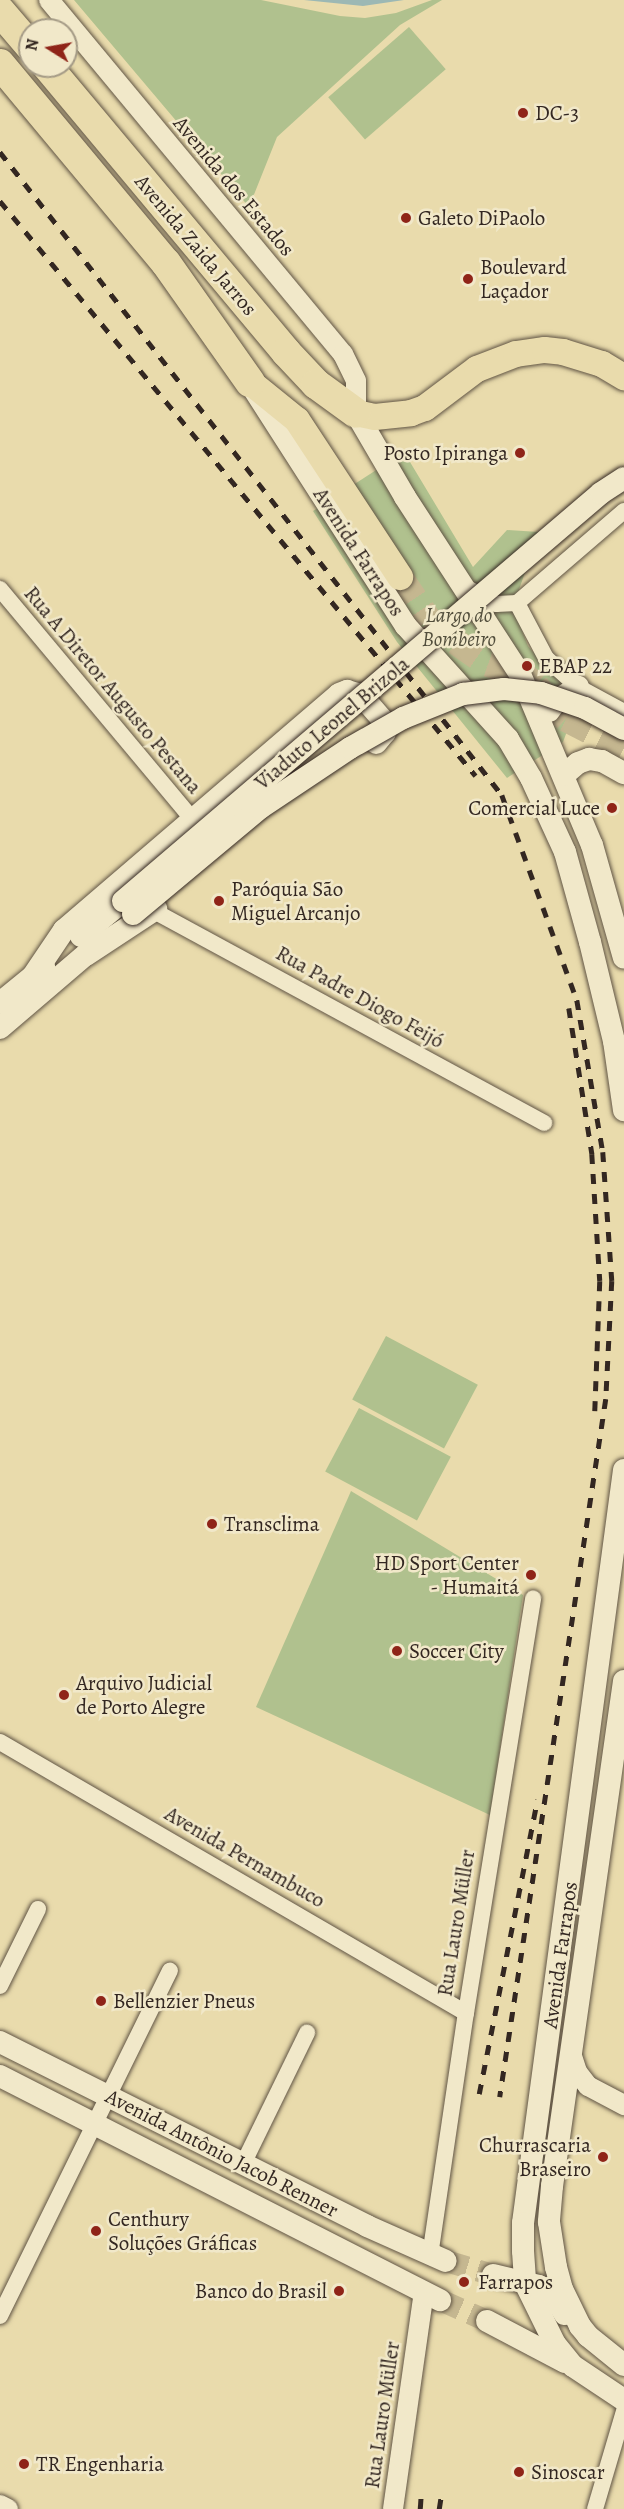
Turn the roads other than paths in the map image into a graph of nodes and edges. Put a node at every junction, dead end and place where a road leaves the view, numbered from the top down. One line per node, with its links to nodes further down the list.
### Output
1 (49, 0): 8 (street, Avenida dos Estados)
2 (0, 10): 3 (highway)
3 (18, 32)
4 (0, 64): 7 (highway, Avenida Zaida Jarros)
5 (56, 78): 8 (highway, Avenida Zaida Jarros)
6 (624, 377): 8 (main road)
7 (250, 382): 11 (main road, Avenida Farrapos); 27 (main road, Avenida Farrapos)
8 (356, 413): 12 (main road)
9 (624, 478): 22 (main road, Viaduto Leonel Brizola, bridge)
10 (624, 511): 14 (street)
11 (400, 577)
12 (459, 582): 14 (street); 17 (main road)
13 (0, 589): 21 (street, Rua A Diretor Augusto Pestana)
14 (517, 603): 15 (street)
15 (578, 687): 16 (street); 17 (main road)
16 (624, 712)
17 (542, 722): 20 (main road)
18 (624, 729): 22 (main road, Viaduto Leonel Brizola, bridge)
19 (624, 773): 20 (main road)
20 (564, 775): 23 (main road)
21 (192, 819): 22 (main road); 24 (main road)
22 (137, 908): 24 (main road); 26 (main road); 28 (street, Rua Padre Diogo Feijó)
23 (624, 958)
24 (33, 975): 25 (main road)
25 (0, 1003)
26 (0, 1028)
27 (624, 1110)
28 (544, 1123)
29 (624, 1470): 30 (main road, Avenida Farrapos)
30 (619, 1558): 50 (main road, Avenida Farrapos)
31 (533, 1598): 37 (street, Rua Lauro Müller)
32 (624, 1681): 40 (main road, Avenida Farrapos)
33 (0, 1742): 37 (street, Avenida Pernambuco)
34 (38, 1909): 36 (street)
35 (170, 1971): 42 (street)
36 (0, 1986)
37 (466, 2013): 53 (street, Rua Lauro Müller)
38 (307, 2033): 48 (street)
39 (0, 2042): 42 (main road, Avenida Antônio Jacob Renner)
40 (571, 2053): 43 (street); 58 (main road, Avenida Farrapos)
41 (0, 2076): 45 (main road, Avenida Antônio Jacob Renner)
42 (108, 2096): 44 (main road, Avenida Antônio Jacob Renner); 45 (street)
43 (624, 2105)
44 (155, 2119): 46 (main road); 47 (main road, Avenida Antônio Jacob Renner)
45 (95, 2123): 46 (main road, Avenida Antônio Jacob Renner); 56 (street)
46 (140, 2146): 49 (main road, Avenida Antônio Jacob Renner)
47 (209, 2146): 48 (main road, Avenida Antônio Jacob Renner); 49 (main road)
48 (243, 2162): 51 (main road, Avenida Antônio Jacob Renner)
49 (194, 2172): 52 (main road, Avenida Antônio Jacob Renner)
50 (523, 2223): 54 (main road, Avenida Farrapos); 54 (main road)
51 (367, 2226): 52 (main road); 53 (main road, Avenida Antônio Jacob Renner)
52 (351, 2255): 55 (main road, Avenida Antônio Jacob Renner)
53 (438, 2258)
54 (525, 2283): 58 (main road); 60 (main road, Avenida Farrapos)
55 (432, 2296): 65 (street, Rua Lauro Müller)
56 (0, 2316)
57 (487, 2321): 60 (main road)
58 (580, 2326): 59 (main road, Avenida Farrapos)
59 (624, 2365)
60 (573, 2366): 61 (main road, Avenida Farrapos)
61 (624, 2400)
62 (624, 2411): 66 (street)
63 (0, 2505): 64 (street)
64 (8, 2509)
65 (393, 2509)
66 (596, 2509)

